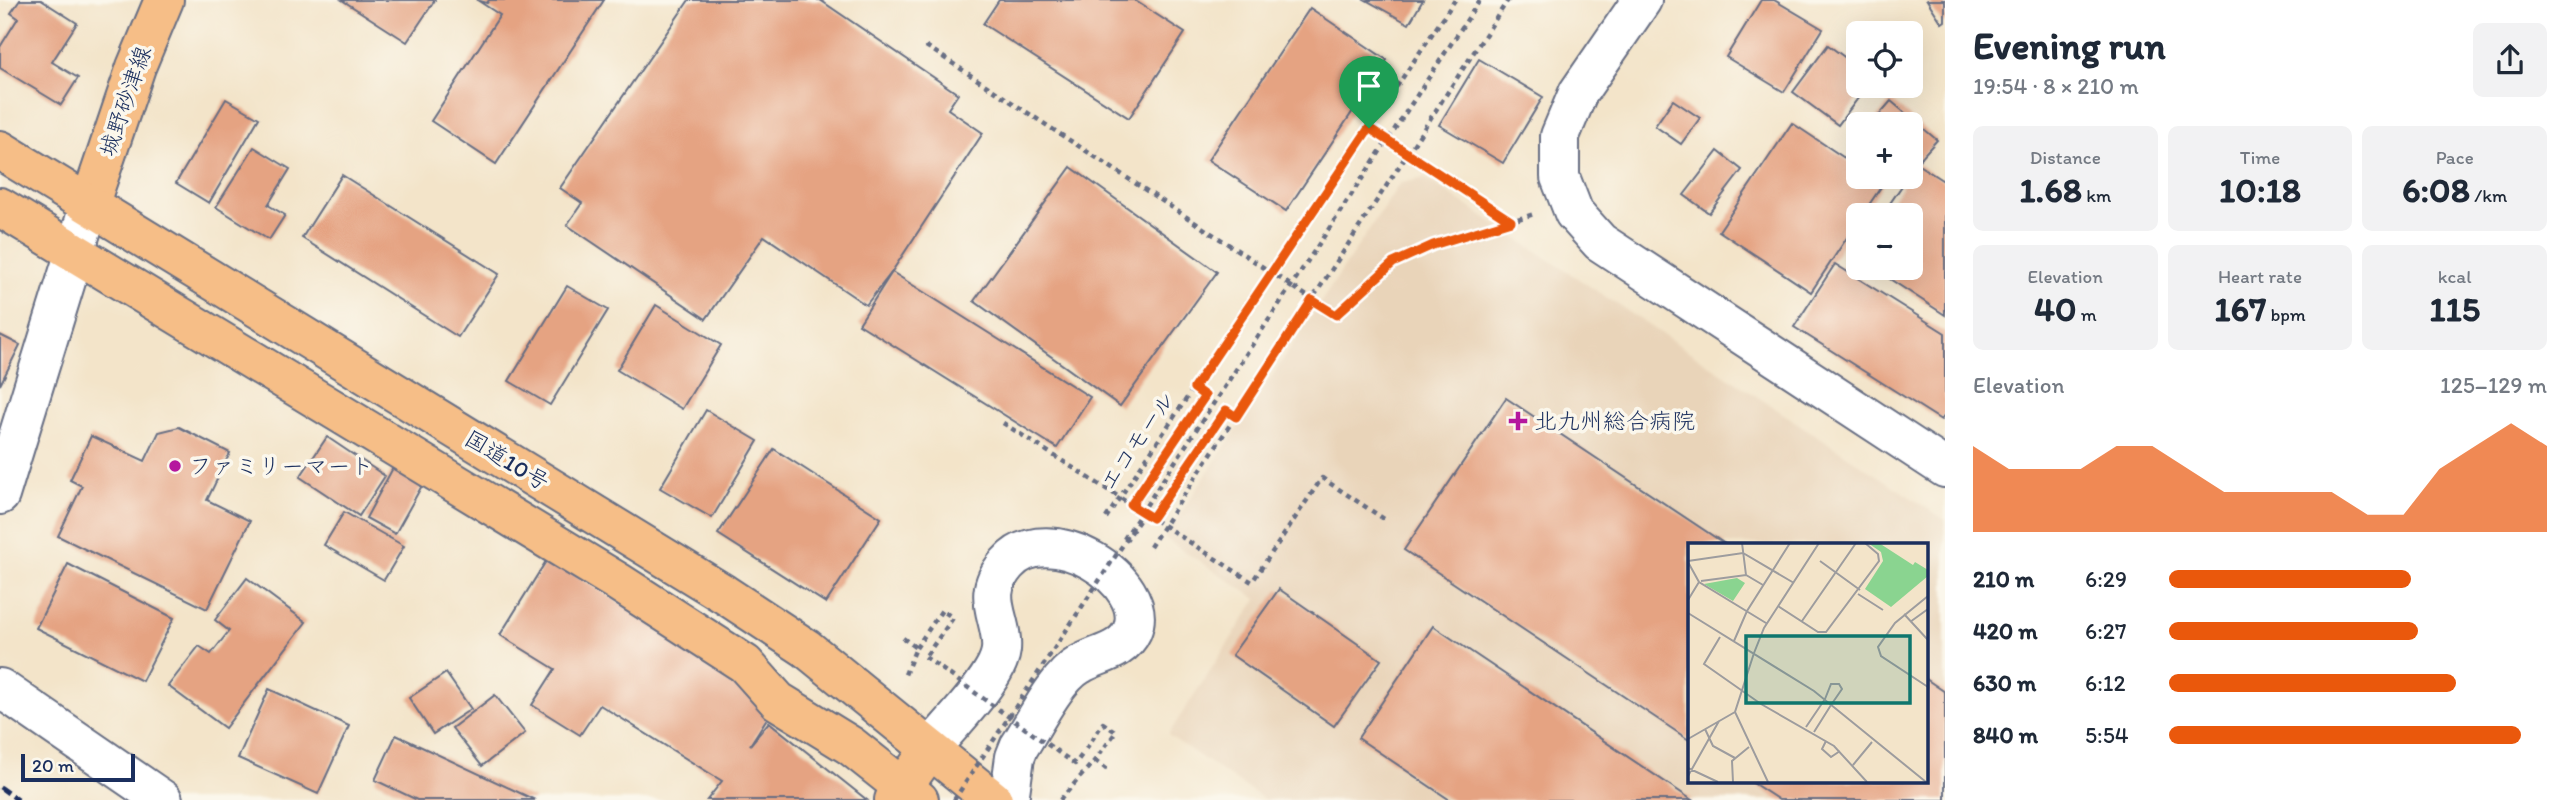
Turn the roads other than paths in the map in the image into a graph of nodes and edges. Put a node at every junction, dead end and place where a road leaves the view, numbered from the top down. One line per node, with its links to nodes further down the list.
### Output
1 (163, 0): 4 (main road, 城野砂津線)
2 (1642, 0): 7 (street)
3 (0, 150): 4 (main road, 国道10号)
4 (90, 203): 6 (street); 10 (main road, 国道10号)
5 (0, 207): 6 (main road, 国道10号)
6 (75, 252): 8 (street); 11 (main road, 国道10号)
7 (1945, 468)
8 (0, 495)
9 (0, 688): 12 (street)
10 (930, 749): 11 (main road); 13 (main road, 国道10号); 14 (street)
11 (905, 796)
12 (163, 800)
13 (993, 800)
14 (1010, 800)

